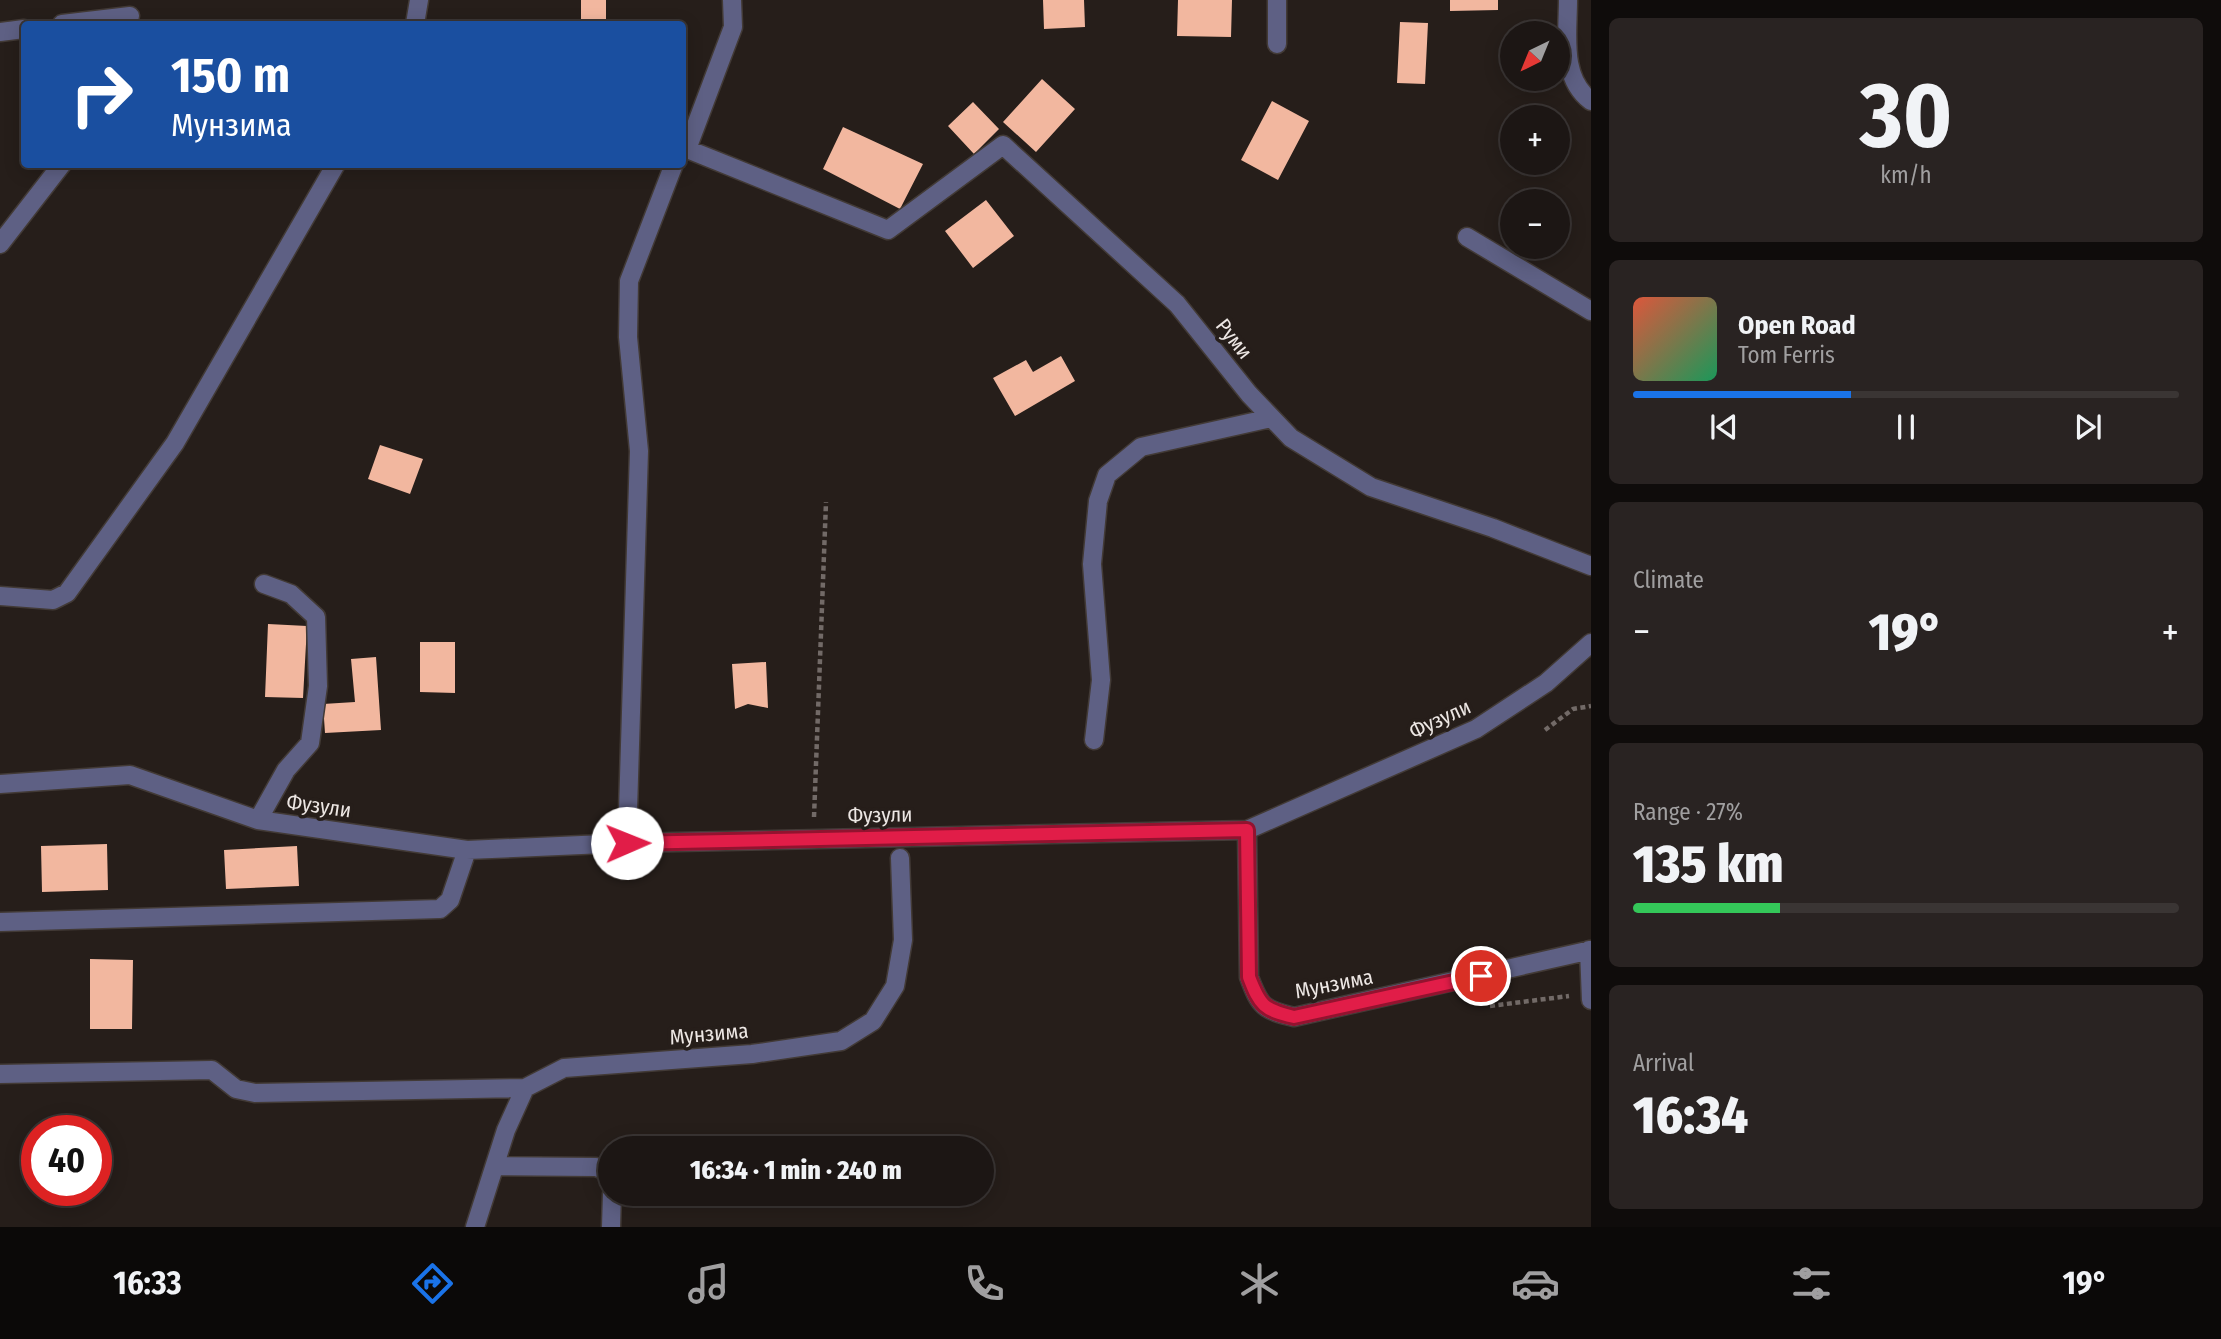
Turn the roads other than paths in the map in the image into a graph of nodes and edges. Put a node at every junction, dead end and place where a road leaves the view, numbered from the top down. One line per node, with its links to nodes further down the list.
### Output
1 (419, 0): 7 (street)
2 (732, 0): 12 (street)
3 (1277, 0): 10 (street)
4 (1568, 0): 11 (street)
5 (131, 13): 6 (street)
6 (81, 21)
7 (416, 21)
8 (21, 29): 9 (street)
9 (0, 32)
10 (1277, 44)
11 (1591, 101)
12 (686, 145)
13 (686, 151): 20 (street, Руми)
14 (59, 168): 18 (street)
15 (334, 168): 23 (street)
16 (672, 168): 29 (street)
17 (1468, 237): 19 (street)
18 (0, 244)
19 (1591, 312)
20 (1271, 418): 21 (street, Руми); 25 (street)
21 (1591, 566)
22 (264, 584): 27 (street)
23 (0, 596)
24 (1591, 643): 28 (street, Фузули)
25 (1094, 740)
26 (0, 784): 27 (street, Фузули)
27 (258, 820): 30 (street, Фузули)
28 (1247, 830): 29 (street, Фузули); 33 (street, Мунзима)
29 (627, 843): 30 (street, Фузули)
30 (467, 850): 32 (street)
31 (900, 858): 36 (street, Мунзима)
32 (0, 922)
33 (1590, 950): 34 (street)
34 (1590, 997)
35 (0, 1073): 36 (street)
36 (525, 1088): 37 (street)
37 (495, 1166): 38 (street); 40 (street)
38 (598, 1168)
39 (612, 1206): 41 (street)
40 (475, 1227)
41 (611, 1227)

